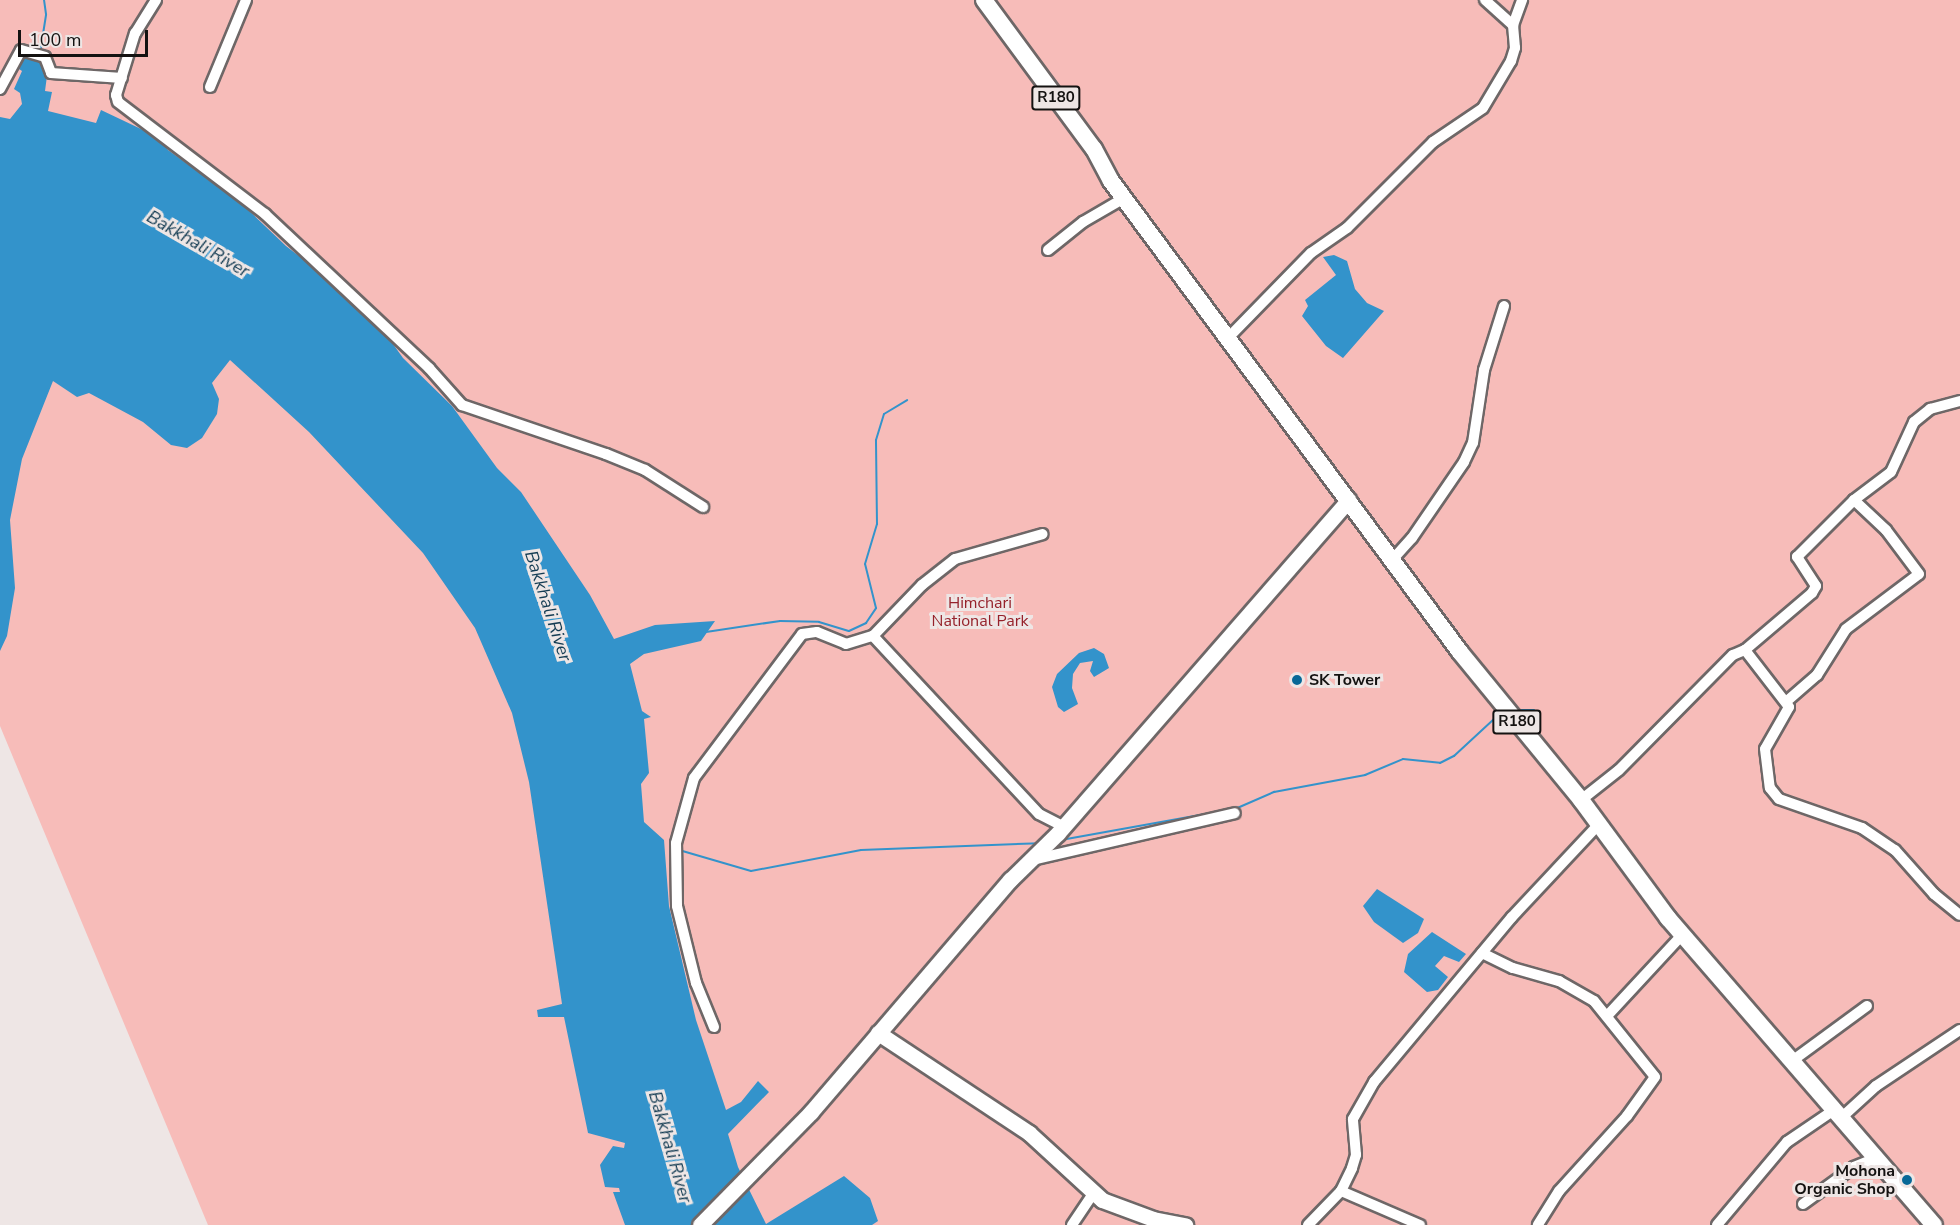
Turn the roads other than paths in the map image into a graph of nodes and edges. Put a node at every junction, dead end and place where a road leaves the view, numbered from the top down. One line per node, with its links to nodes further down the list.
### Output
1 (156, 0): 8 (street)
2 (246, 0): 9 (street)
3 (984, 0): 11 (main road, R180)
4 (996, 0): 11 (main road, R180)
5 (1485, 0): 7 (street)
6 (1522, 0): 7 (street)
7 (1514, 25): 14 (street)
8 (122, 78): 10 (street); 18 (street)
9 (210, 87)
10 (0, 89)
11 (1126, 197): 12 (street); 14 (main road, R180)
12 (1048, 250)
13 (1504, 306): 20 (street)
14 (1228, 338): 17 (main road, R180)
15 (1960, 401): 16 (street)
16 (1854, 500): 22 (street); 23 (street)
17 (1349, 501): 20 (main road, R180); 27 (main road)
18 (703, 507)
19 (1043, 534): 21 (street)
20 (1393, 559): 24 (main road, R180)
21 (873, 636): 27 (street); 34 (street)
22 (1745, 650): 23 (street); 24 (street)
23 (1787, 701): 29 (street)
24 (1581, 800): 26 (main road, R180)
25 (1235, 813): 28 (street)
26 (1599, 824): 30 (main road, R180); 31 (street)
27 (1061, 830): 28 (main road)
28 (1031, 860): 36 (main road)
29 (1960, 915)
30 (1682, 935): 33 (street); 37 (main road, R180)
31 (1482, 953): 33 (street); 40 (street)
32 (1867, 1006): 37 (street)
33 (1607, 1016): 48 (street)
34 (714, 1026)
35 (1960, 1030): 38 (street)
36 (879, 1033): 41 (main road); 43 (main road)
37 (1792, 1061): 38 (main road, R180)
38 (1838, 1114): 39 (main road, R180); 49 (street)
39 (1876, 1158): 42 (street); 50 (main road, R180)
40 (1341, 1191): 46 (street); 47 (street)
41 (1093, 1194): 44 (street); 45 (main road)
42 (1803, 1204)
43 (700, 1225)
44 (1072, 1225)
45 (1185, 1225)
46 (1308, 1225)
47 (1420, 1225)
48 (1538, 1225)
49 (1717, 1225)
50 (1934, 1225)

